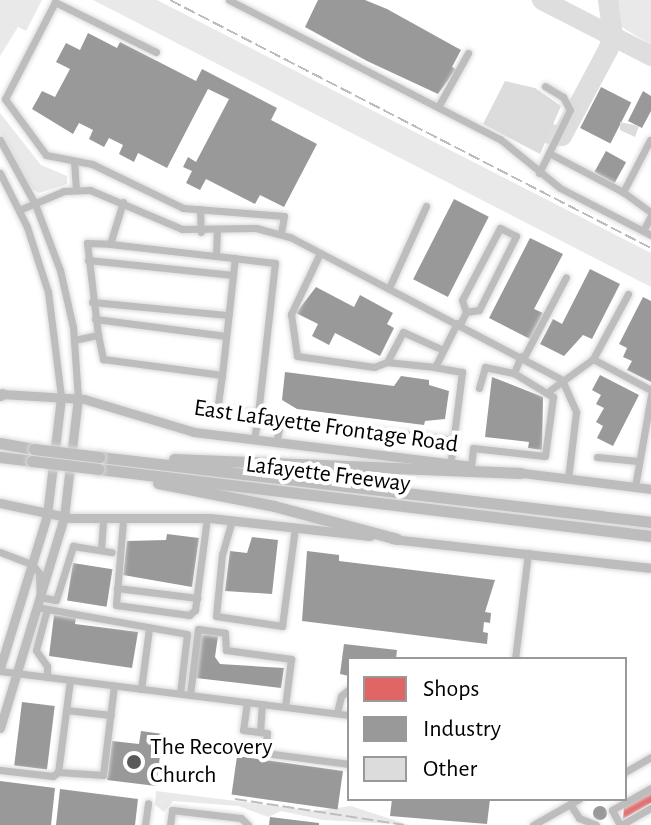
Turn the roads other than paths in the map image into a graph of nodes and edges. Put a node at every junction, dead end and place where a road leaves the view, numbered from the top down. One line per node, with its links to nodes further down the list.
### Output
1 (229, 0): 5 (street)
2 (156, 52): 9 (street)
3 (468, 53): 5 (street)
4 (545, 86): 8 (street)
5 (438, 107): 11 (street)
6 (0, 140): 16 (street)
7 (650, 140): 14 (street)
8 (549, 153): 11 (street); 14 (street)
9 (74, 161): 12 (street); 13 (street)
10 (0, 173): 20 (street)
11 (539, 173): 27 (street)
12 (76, 189): 15 (street); 16 (street)
13 (146, 191): 18 (street); 19 (street)
14 (623, 192): 22 (street)
15 (123, 202): 18 (street); 28 (street)
16 (35, 204): 20 (street); 44 (street)
17 (426, 206): 35 (street)
18 (137, 209): 25 (street)
19 (200, 209): 21 (street); 25 (street)
20 (19, 210): 57 (street)
21 (225, 210): 23 (street); 26 (street)
22 (651, 214): 27 (street)
23 (229, 229): 24 (street); 26 (street)
24 (217, 231): 25 (street); 30 (street)
25 (201, 232)
26 (281, 233): 29 (street)
27 (647, 233)
28 (110, 244): 30 (street); 32 (street)
29 (320, 253): 35 (street); 48 (street)
30 (216, 256): 31 (street)
31 (235, 258): 33 (street); 59 (street)
32 (88, 260): 33 (street); 37 (street)
33 (233, 275): 39 (street)
34 (566, 277): 46 (street)
35 (389, 288): 41 (street)
36 (628, 294): 47 (street)
37 (92, 302): 39 (street); 40 (street)
38 (466, 312): 38 (street); 41 (street)
39 (228, 315): 43 (street)
40 (95, 319): 42 (street); 43 (street)
41 (458, 324): 45 (street); 46 (street)
42 (98, 335): 44 (street); 51 (street)
43 (226, 336): 51 (street)
44 (74, 340): 58 (street)
45 (443, 350): 48 (street); 49 (street)
46 (523, 357): 50 (street); 52 (street)
47 (593, 359): 52 (street); 55 (street)
48 (387, 362): 49 (street)
49 (435, 367): 61 (street)
50 (514, 373): 53 (street); 54 (street)
51 (222, 375): 59 (street)
52 (562, 380): 54 (street); 72 (street)
53 (479, 388)
54 (549, 391): 69 (street)
55 (651, 392): 67 (street)
56 (1, 394): 57 (main road, East Lafayette Frontage Road)
57 (61, 397): 58 (main road, East Lafayette Frontage Road); 76 (main road)
58 (78, 398): 60 (main road, East Lafayette Frontage Road); 77 (main road)
59 (258, 414): 60 (street)
60 (254, 440): 63 (main road, East Lafayette Frontage Road)
61 (453, 440): 63 (street); 70 (street)
62 (0, 443): 64 (highway, Lafayette Freeway)
63 (276, 443): 70 (main road, East Lafayette Frontage Road)
64 (33, 455): 65 (highway, Lafayette Freeway); 68 (highway, Lafayette Freeway, bridge)
65 (0, 457)
66 (597, 457): 67 (street)
67 (638, 461): 73 (street)
68 (104, 464): 70 (highway); 82 (highway, Lafayette Freeway); 84 (highway, Lafayette Freeway); 85 (highway)
69 (471, 467): 70 (main road, East Lafayette Frontage Road); 71 (main road, East Lafayette Frontage Road)
70 (450, 468): 71 (highway)
71 (521, 473): 72 (main road, East Lafayette Frontage Road)
72 (568, 479): 73 (main road, East Lafayette Frontage Road)
73 (635, 487): 74 (main road, East Lafayette Frontage Road)
74 (651, 489)
75 (0, 503): 76 (main road)
76 (47, 515): 77 (main road); 92 (main road)
77 (64, 517): 79 (main road); 86 (main road)
78 (207, 518): 80 (main road); 81 (main road); 95 (street)
79 (103, 520): 81 (main road); 88 (street)
80 (232, 520): 83 (main road); 83 (street)
81 (123, 521): 94 (street)
82 (651, 522)
83 (295, 527): 85 (main road)
84 (651, 536)
85 (397, 539): 90 (main road)
86 (57, 540): 87 (street); 96 (main road)
87 (73, 546): 88 (street); 96 (street)
88 (101, 550): 89 (street)
89 (112, 552)
90 (528, 553): 93 (main road); 98 (street)
91 (1, 554): 92 (street)
92 (32, 564): 96 (street); 99 (main road)
93 (651, 568)
94 (117, 588): 95 (street); 95 (street)
95 (197, 598)
96 (41, 604): 97 (street); 100 (main road); 101 (street)
97 (149, 628): 104 (street); 106 (street)
98 (515, 657)
99 (0, 670): 100 (street)
100 (17, 673): 101 (street); 115 (main road)
101 (47, 677): 102 (street)
102 (70, 680): 103 (street); 111 (street)
103 (114, 686): 104 (street); 113 (street)
104 (141, 689): 106 (street)
105 (347, 691): 112 (street)
106 (180, 694): 107 (street)
107 (190, 695): 108 (street); 110 (street)
108 (247, 702): 109 (street); 116 (street)
109 (262, 704): 110 (street); 116 (street)
110 (285, 707): 112 (street)
111 (66, 710): 113 (street); 121 (street)
112 (337, 713): 114 (street)
113 (111, 715): 121 (street)
114 (347, 715)
115 (0, 728)
116 (260, 732): 118 (street)
117 (651, 757): 120 (street)
118 (347, 764)
119 (0, 770): 121 (street)
120 (627, 771)
121 (58, 772)
122 (651, 788): 132 (street)
123 (575, 801): 125 (street)
124 (148, 803): 127 (street)
125 (570, 804): 130 (street); 131 (street)
126 (651, 808): 132 (street)
127 (145, 825)
128 (170, 825): 129 (street)
129 (248, 825)
130 (533, 825)
131 (596, 825)
132 (620, 825)

